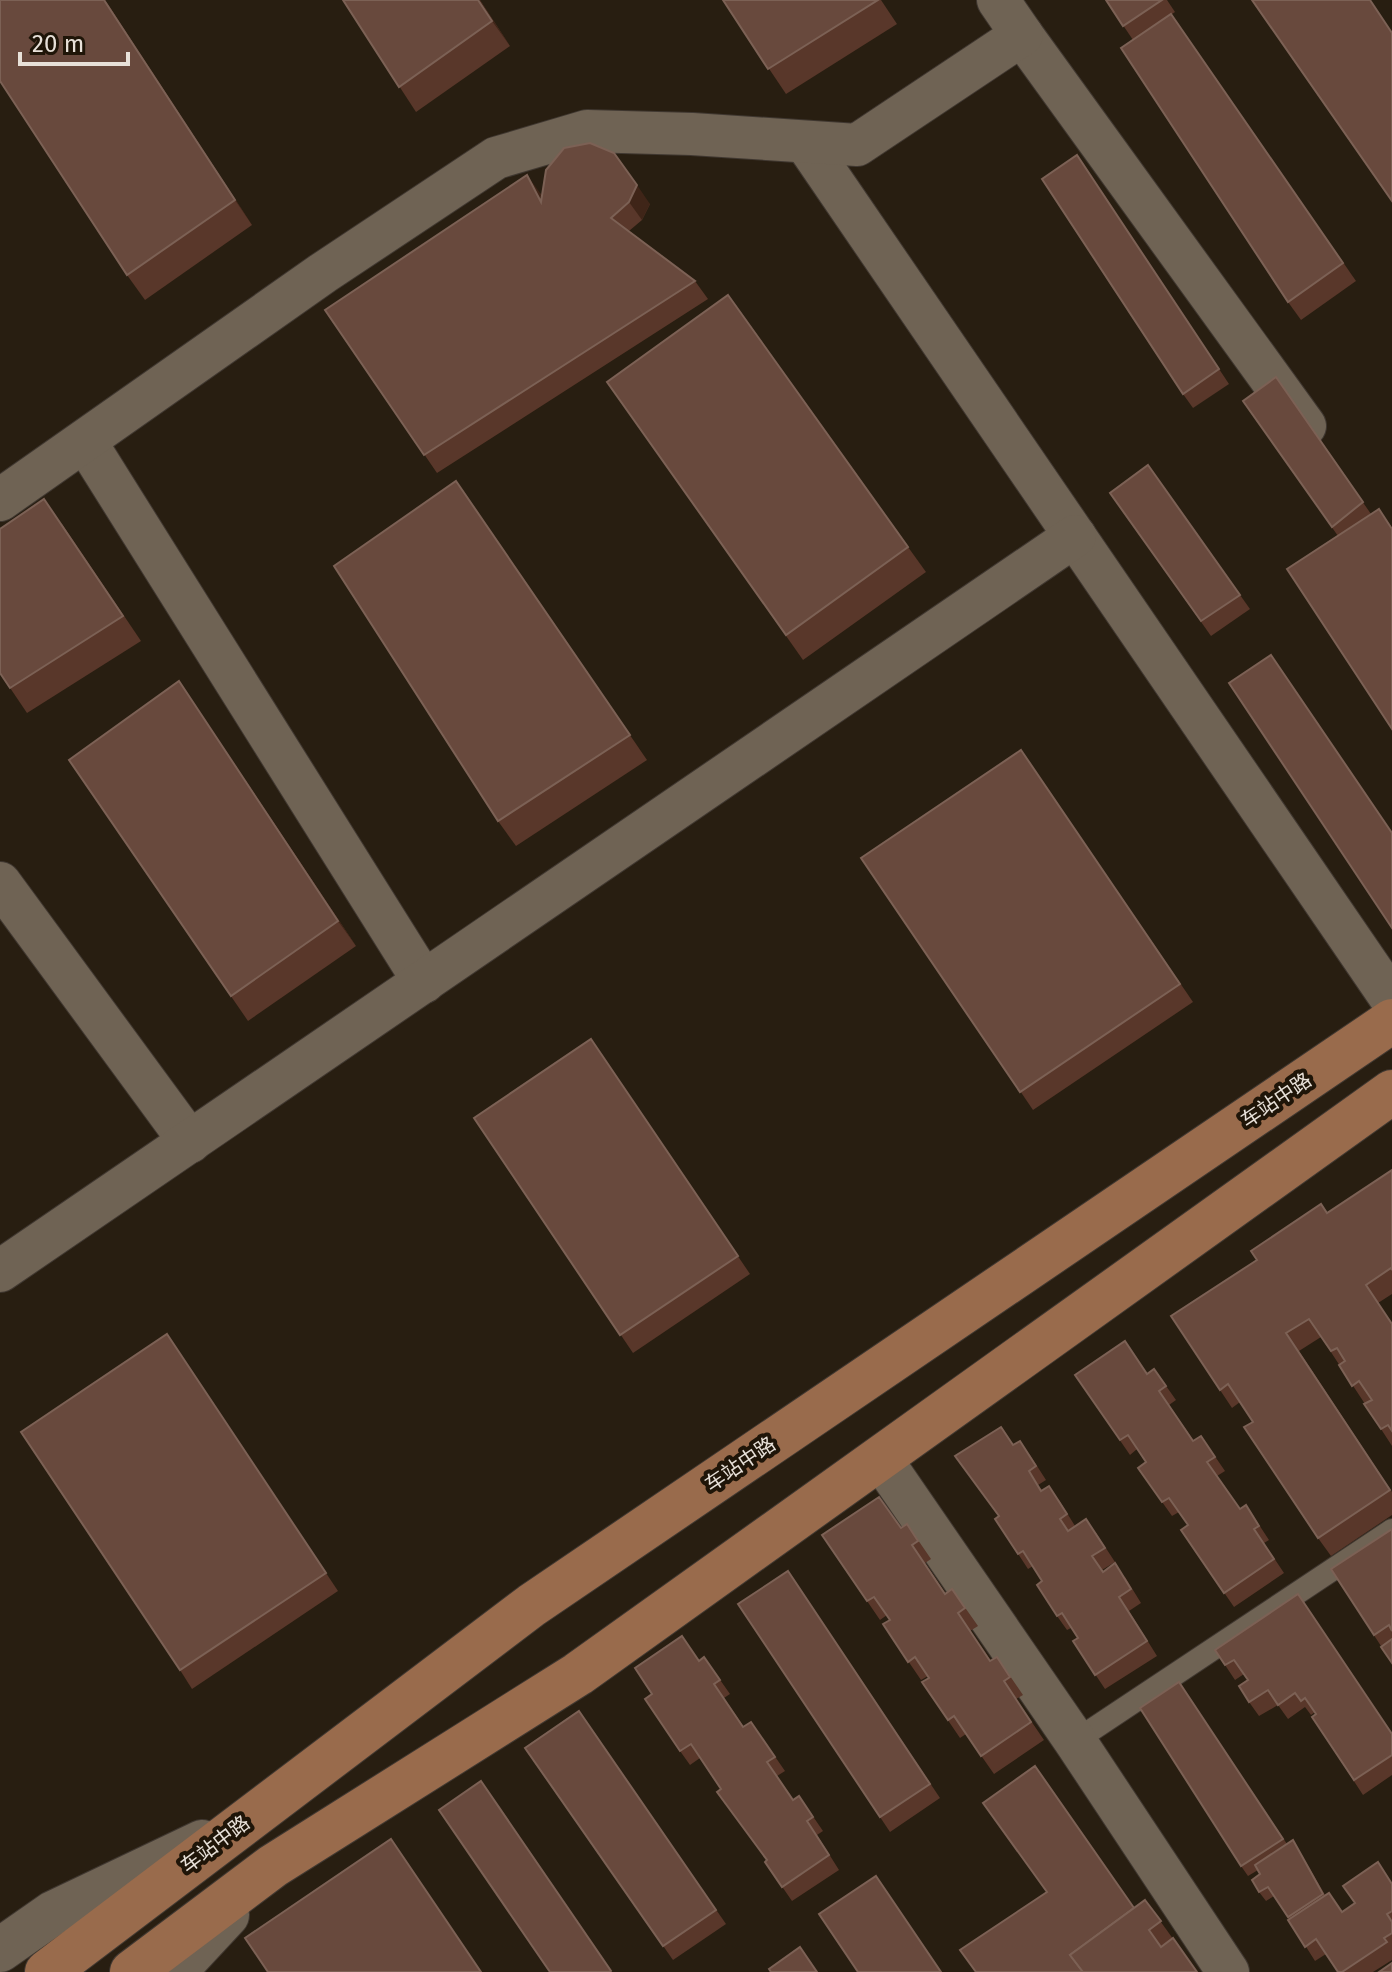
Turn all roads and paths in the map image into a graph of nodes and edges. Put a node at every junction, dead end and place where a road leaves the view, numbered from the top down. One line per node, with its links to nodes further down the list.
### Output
1 (998, 0): 2 (street)
2 (1022, 35): 3 (street); 5 (street)
3 (806, 143): 4 (street); 7 (street)
4 (85, 441): 6 (street); 9 (street)
5 (1327, 458)
6 (0, 500)
7 (1075, 536): 9 (street); 10 (street)
8 (0, 883): 13 (street)
9 (424, 982): 13 (street)
10 (1392, 1000)
11 (1392, 1021): 18 (main road, 车站中路)
12 (1392, 1092): 15 (main road)
13 (190, 1142): 14 (street)
14 (0, 1271)
15 (881, 1459): 17 (street); 19 (main road)
16 (1392, 1530): 17 (lane)
17 (1075, 1741): 24 (street)
18 (244, 1822): 20 (main road); 21 (main road, 车站中路)
19 (273, 1866): 22 (main road); 23 (main road)
20 (0, 1950)
21 (47, 1972)
22 (132, 1972)
23 (174, 1972)
24 (1228, 1972)

